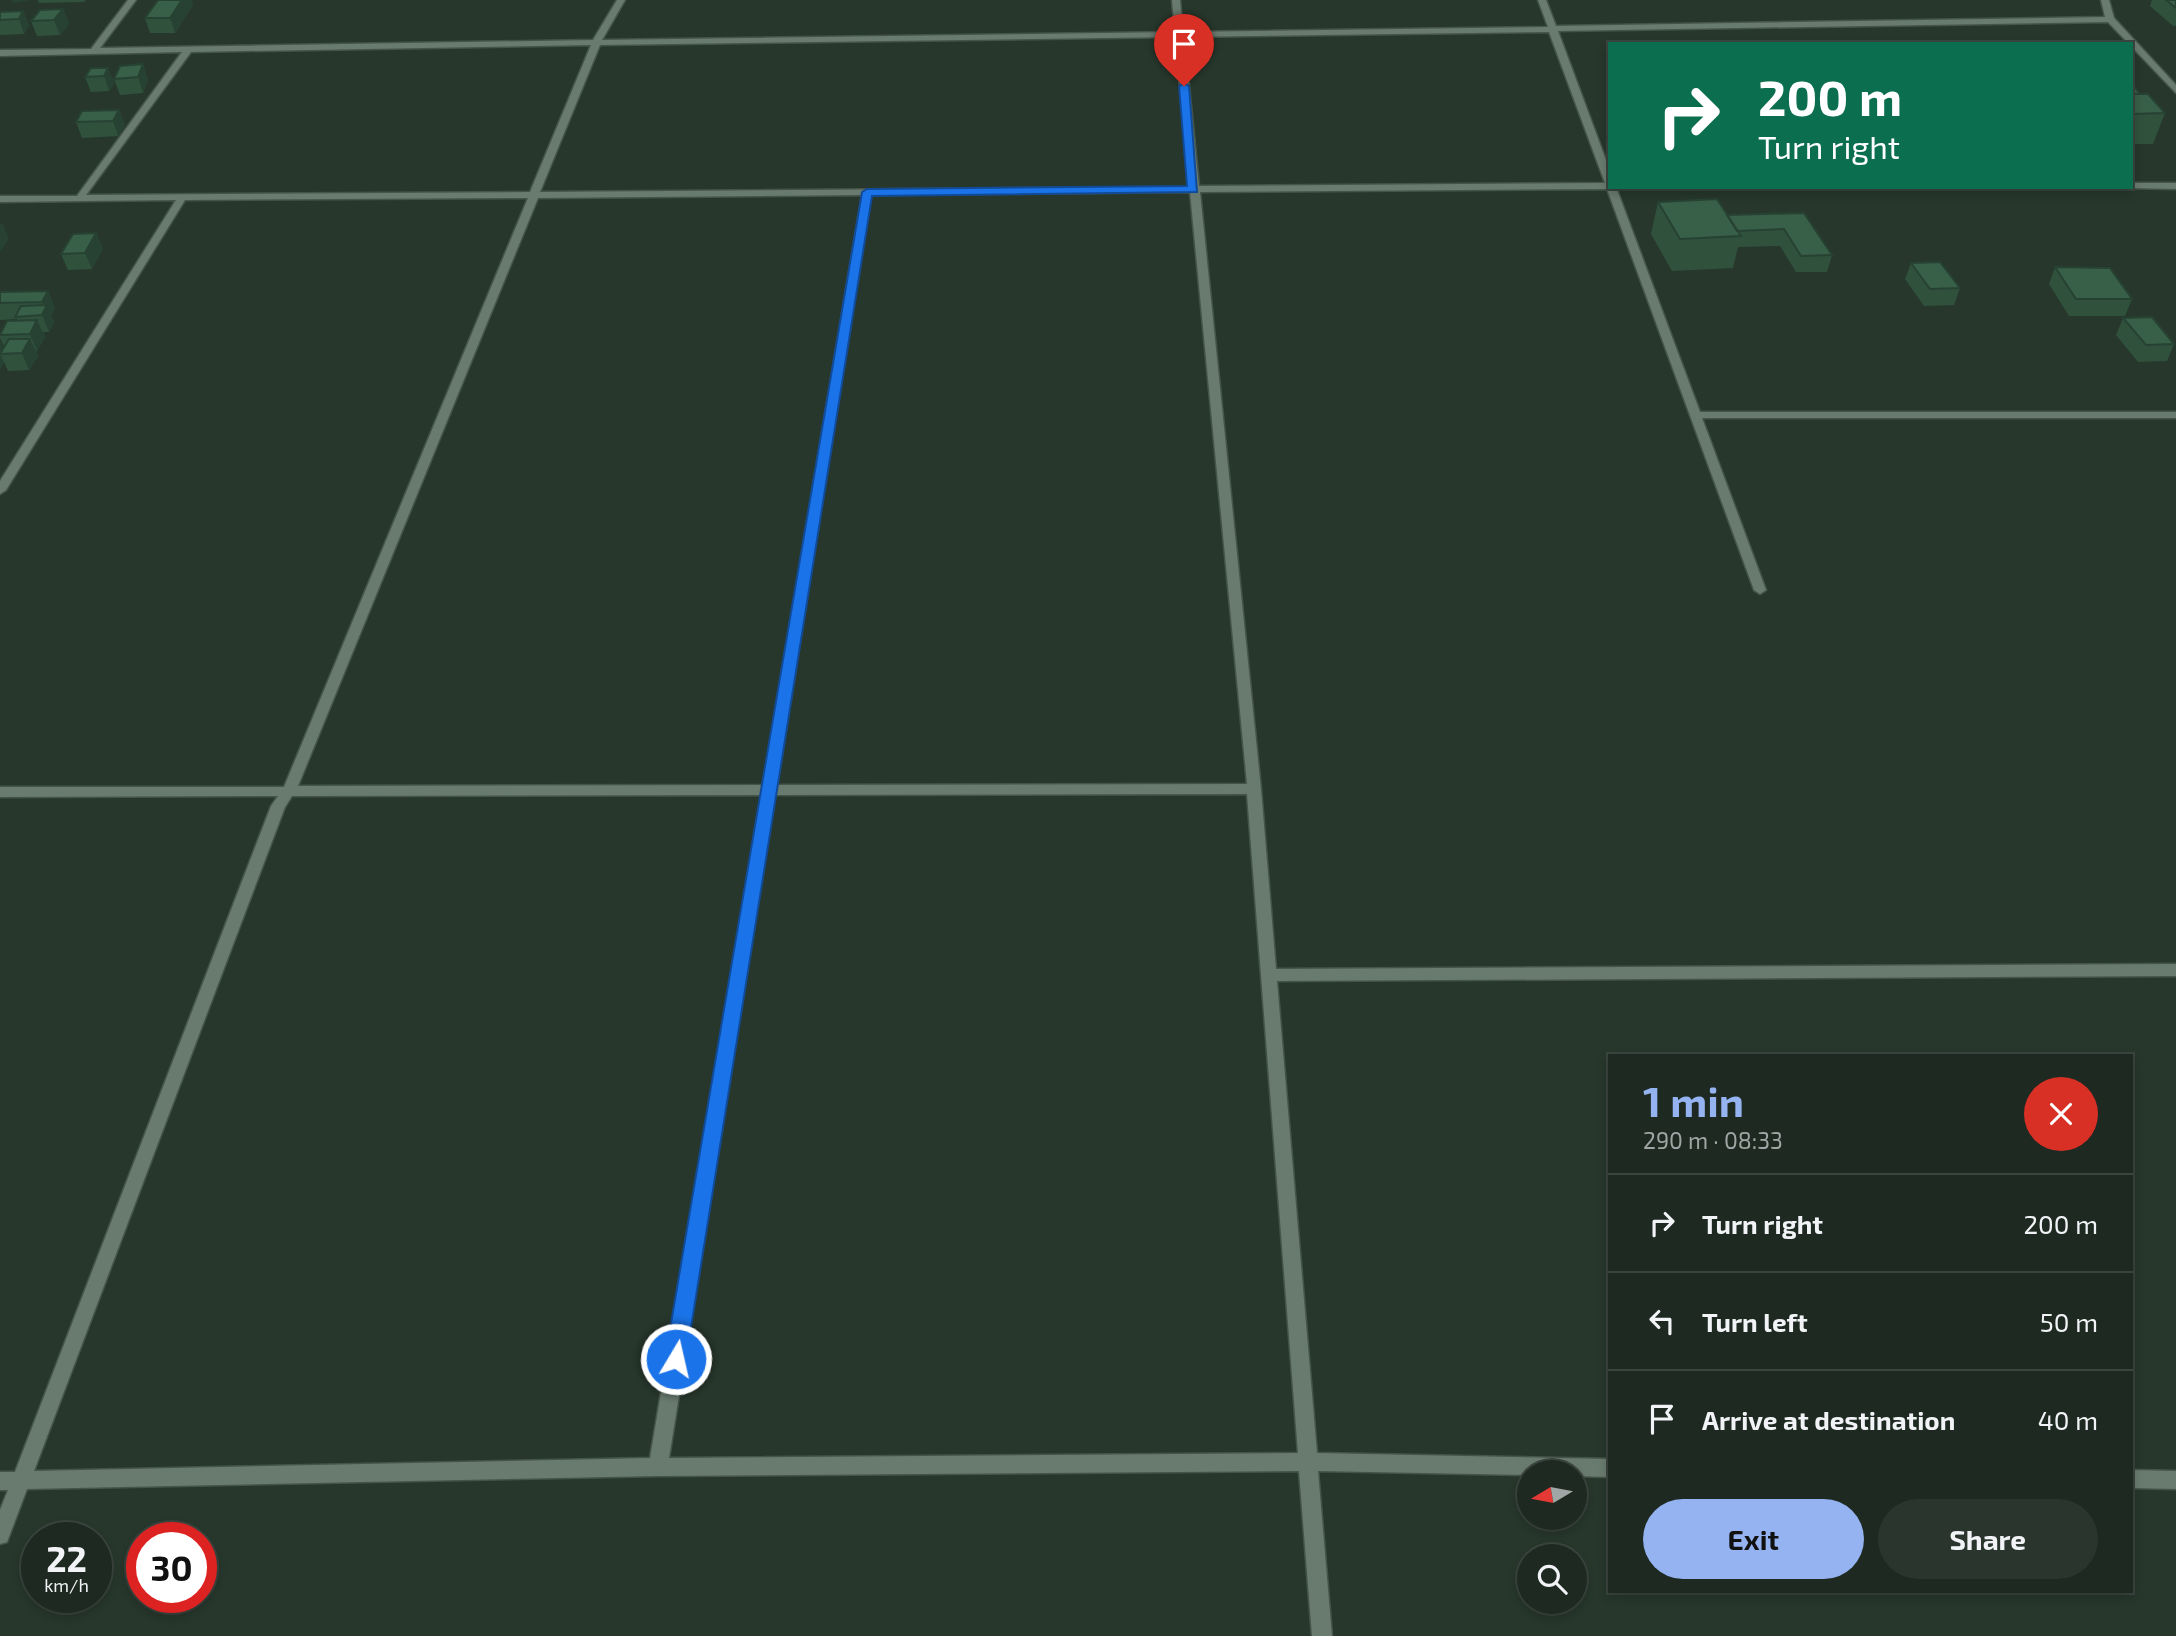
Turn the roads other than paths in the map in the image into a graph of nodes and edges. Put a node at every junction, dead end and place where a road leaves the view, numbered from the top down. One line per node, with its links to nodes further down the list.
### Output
1 (132, 0): 13 (street)
2 (621, 0): 9 (street)
3 (1176, 0): 8 (street)
4 (1542, 0): 7 (street)
5 (2105, 0): 6 (street)
6 (2110, 19): 7 (street); 10 (street)
7 (1554, 31): 8 (street); 16 (street)
8 (1179, 35): 9 (street); 20 (street)
9 (597, 41): 12 (street); 23 (street)
10 (2131, 42)
11 (2133, 44): 15 (street)
12 (188, 50): 13 (street); 26 (street)
13 (94, 51): 14 (street)
14 (0, 54)
15 (2176, 90)
16 (1608, 180)
17 (1608, 186): 20 (street)
18 (2133, 186): 19 (street)
19 (2176, 186)
20 (1193, 189): 22 (street); 33 (street)
21 (1611, 189): 27 (street)
22 (867, 192): 23 (street); 32 (street)
23 (532, 196): 24 (street); 31 (street)
24 (182, 198): 26 (street); 29 (street)
25 (0, 199): 26 (street)
26 (79, 199)
27 (1696, 415): 28 (street); 30 (street)
28 (2176, 415)
29 (0, 490)
30 (1760, 590)
31 (290, 789): 32 (street); 34 (street); 41 (street)
32 (769, 789): 33 (street); 38 (street)
33 (1254, 789): 36 (street)
34 (0, 792)
35 (2176, 970): 36 (street)
36 (1269, 975): 37 (street)
37 (1309, 1462): 38 (street); 39 (street); 46 (street)
38 (658, 1467): 41 (street)
39 (1608, 1468)
40 (2133, 1479): 42 (street)
41 (22, 1480): 43 (street); 44 (street); 45 (street)
42 (2176, 1480)
43 (0, 1481)
44 (0, 1494)
45 (0, 1535)
46 (1322, 1636)

